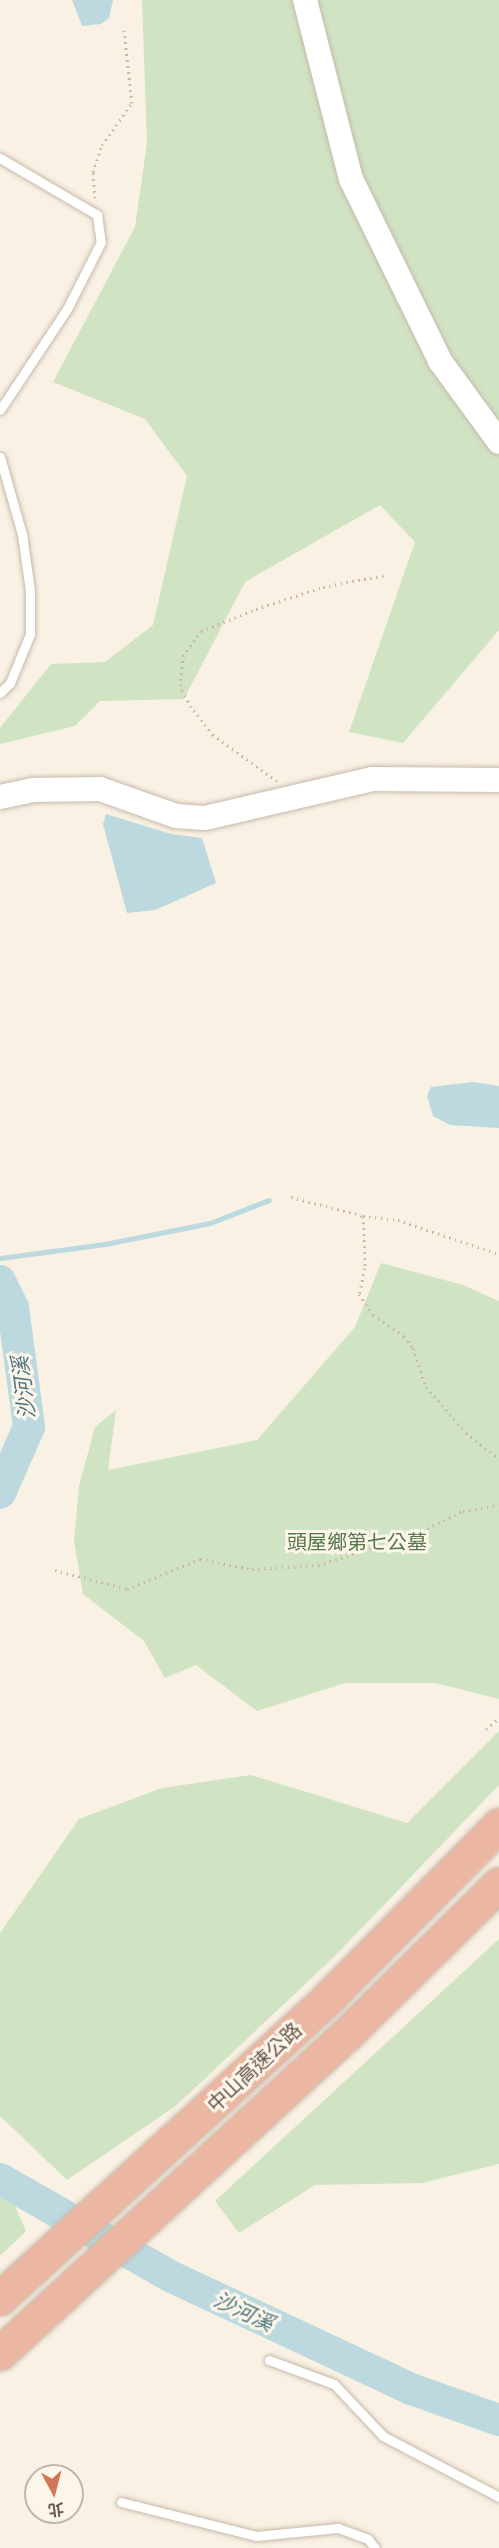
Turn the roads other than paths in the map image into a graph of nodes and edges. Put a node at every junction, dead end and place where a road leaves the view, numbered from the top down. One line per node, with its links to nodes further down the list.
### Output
1 (305, 0): 4 (street)
2 (0, 158): 3 (lane)
3 (0, 410)
4 (499, 442)
5 (0, 457): 6 (lane)
6 (0, 693)
7 (499, 780): 8 (street)
8 (0, 797)
9 (499, 1825): 11 (highway, 中山高速公路)
10 (499, 1884): 12 (highway, 中山高速公路)
11 (1, 2298)
12 (0, 2353)
13 (269, 2360): 14 (lane)
14 (499, 2497)
15 (121, 2502): 16 (lane)
16 (375, 2548)

